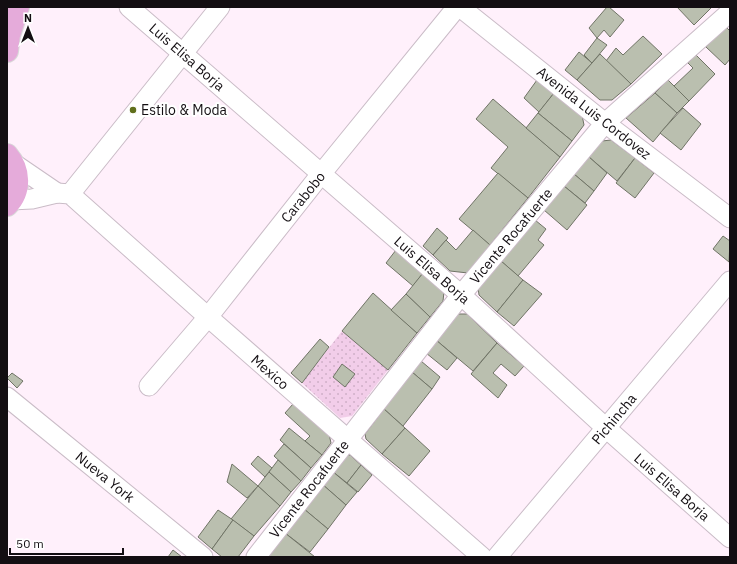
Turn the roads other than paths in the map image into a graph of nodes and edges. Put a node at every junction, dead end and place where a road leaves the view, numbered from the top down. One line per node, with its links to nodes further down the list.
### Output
1 (18, 7): 7 (main road)
2 (129, 7): 8 (street, Luis Elisa Borja)
3 (220, 7): 8 (street)
4 (457, 7): 11 (street, Carabobo)
5 (460, 7): 9 (street, Avenida Luis Cordovez)
6 (730, 12): 9 (street, Vicente Rocafuerte)
7 (7, 51)
8 (183, 53): 11 (street, Luis Elisa Borja); 12 (street)
9 (605, 123): 14 (street, Avenida Luis Cordovez); 16 (street, Vicente Rocafuerte)
10 (10, 159): 12 (street, Mexico); 13 (main road)
11 (321, 174): 16 (street, Luis Elisa Borja); 17 (street, Carabobo)
12 (63, 193): 13 (street); 17 (street, Mexico)
13 (9, 203)
14 (730, 218)
15 (730, 280): 20 (street, Pichincha)
16 (461, 295): 20 (street, Luis Elisa Borja); 21 (street, Vicente Rocafuerte)
17 (208, 317): 18 (street, Carabobo); 21 (street, Mexico)
18 (149, 386)
19 (7, 397): 23 (street, Nueva York)
20 (606, 428): 22 (street, Luis Elisa Borja); 26 (street, Pichincha)
21 (348, 440): 24 (street, Vicente Rocafuerte); 25 (street, Mexico)
22 (730, 538)
23 (203, 557)
24 (256, 557)
25 (482, 557)
26 (497, 557)

